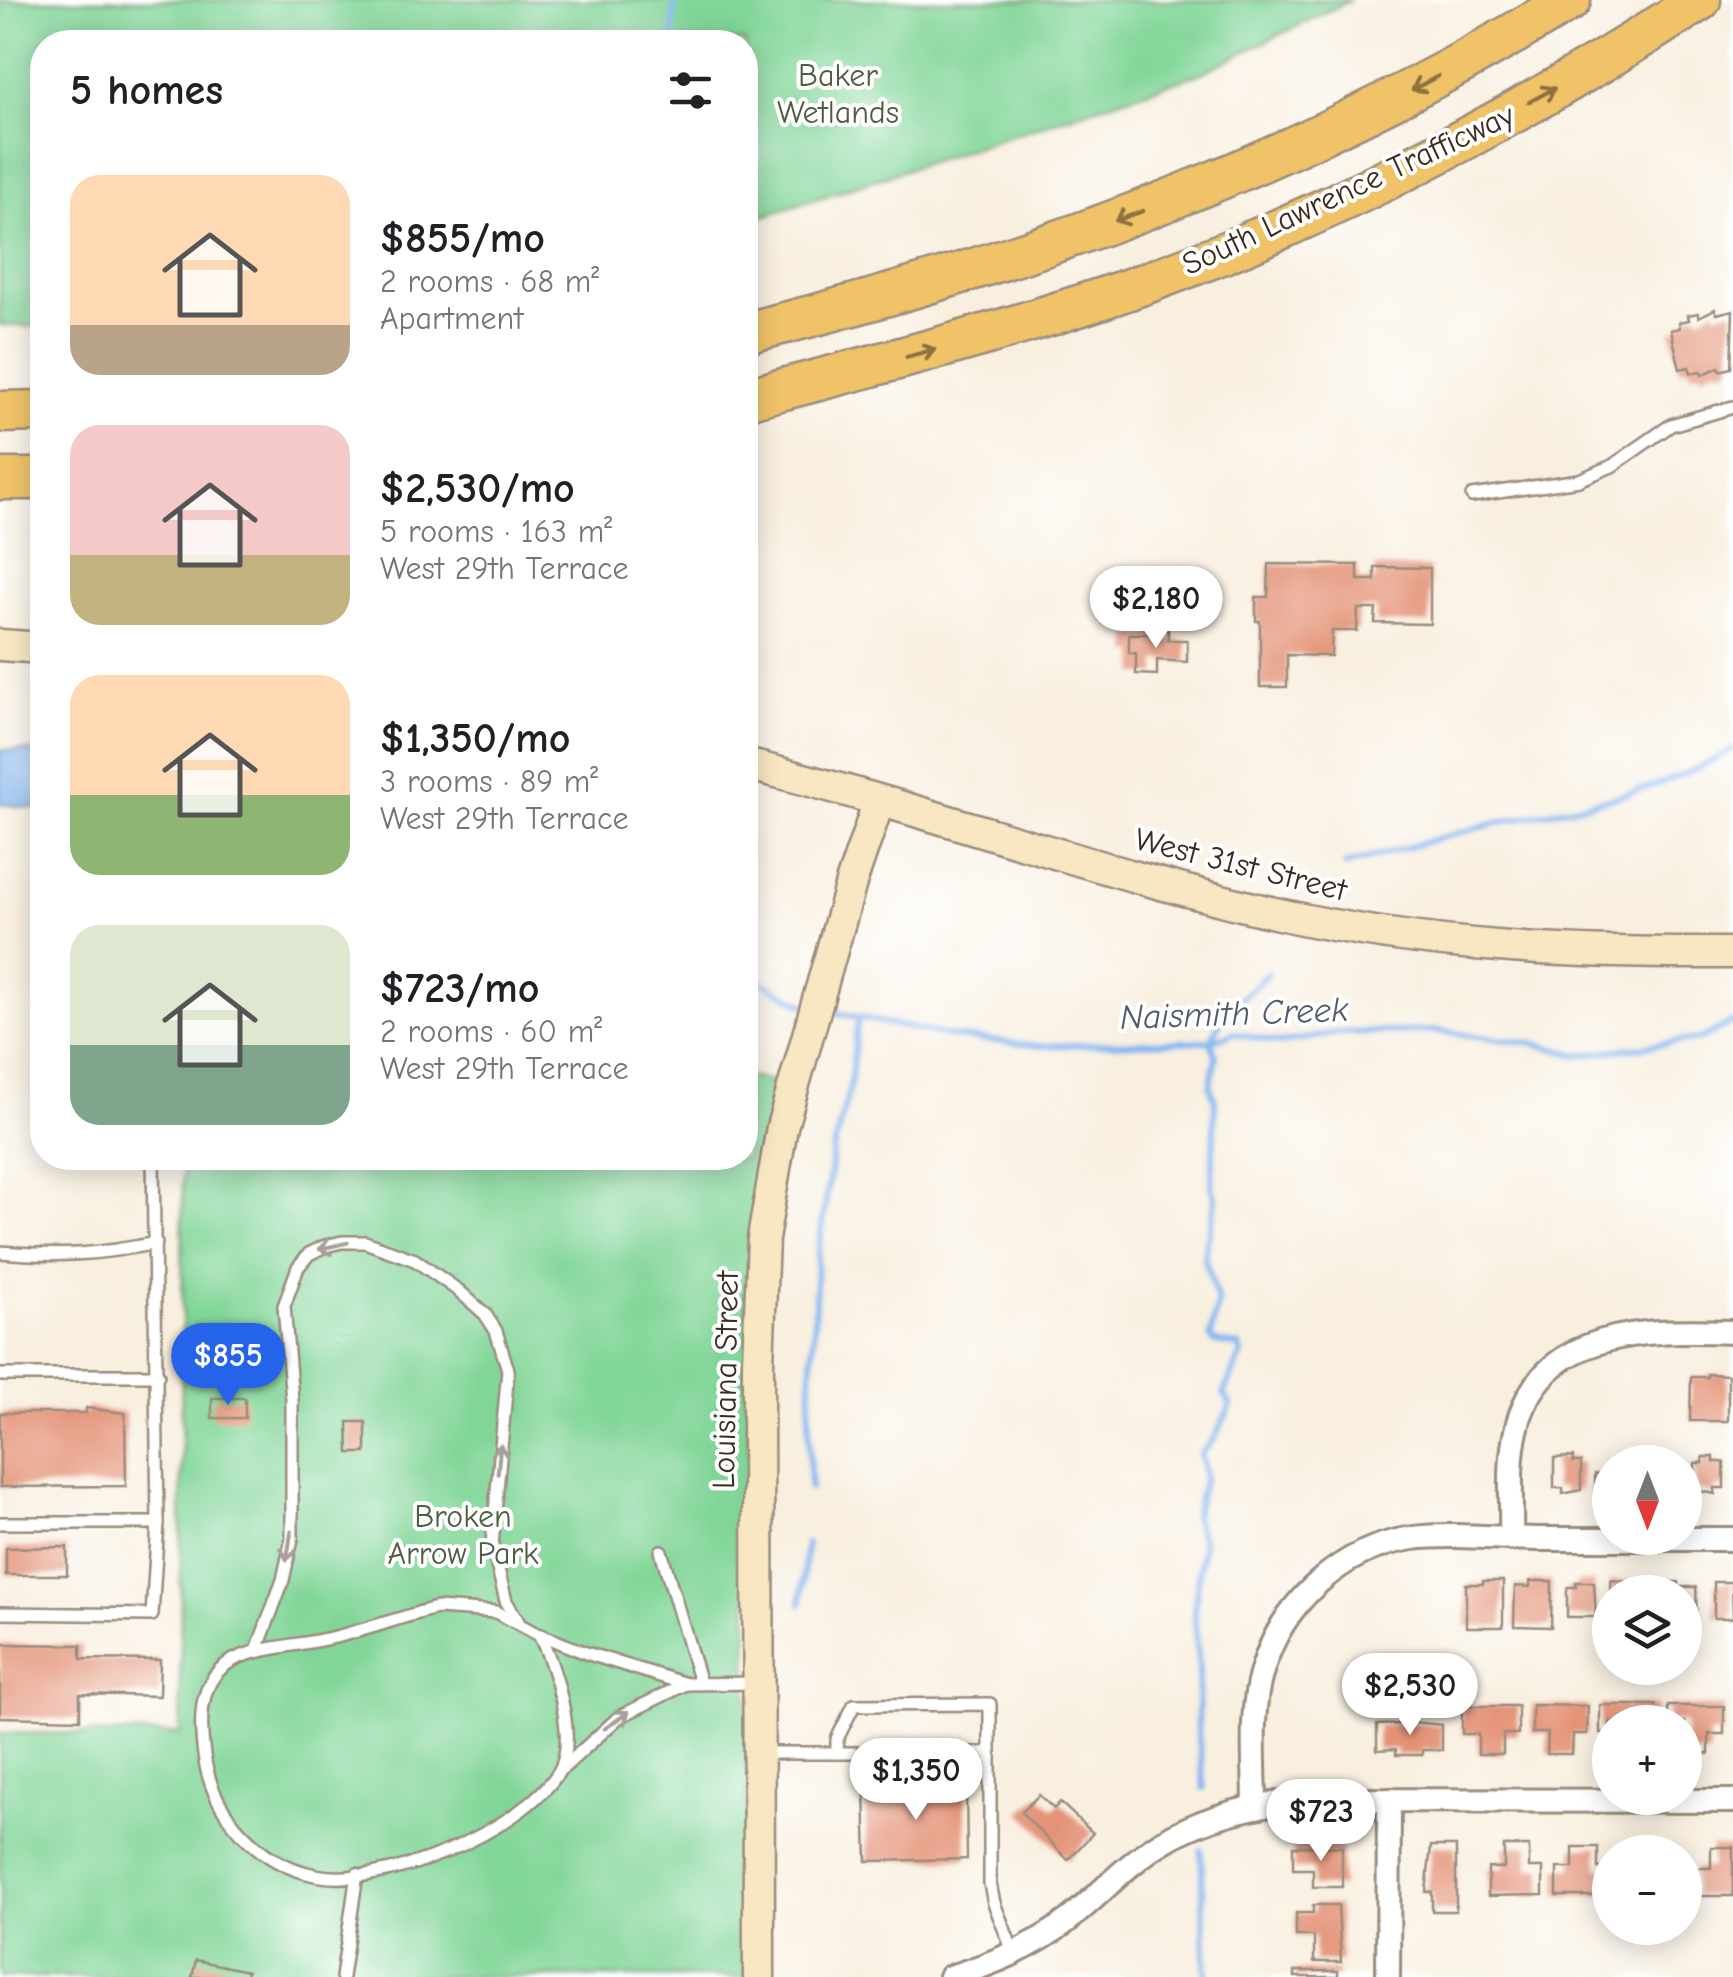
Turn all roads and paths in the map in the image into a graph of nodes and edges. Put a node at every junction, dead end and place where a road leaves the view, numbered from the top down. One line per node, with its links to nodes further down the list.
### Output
1 (1570, 0): 3 (highway, South Lawrence Trafficway, one-way to 3)
2 (1700, 0): 4 (highway, South Lawrence Trafficway, one-way to 2)
3 (758, 330)
4 (758, 396)
5 (1733, 407): 10 (lane)
6 (30, 411): 7 (highway)
7 (0, 412)
8 (0, 479): 9 (highway)
9 (30, 479)
10 (1472, 496)
11 (0, 645): 12 (main road)
12 (30, 647)
13 (758, 767): 14 (main road, West 31st Street)
14 (879, 801): 15 (main road, West 31st Street); 31 (main road, Louisiana Street)
15 (1733, 953)
16 (154, 1170): 17 (lane)
17 (156, 1244): 18 (lane); 20 (lane)
18 (0, 1252)
19 (1733, 1332): 24 (street)
20 (158, 1374): 21 (lane); 22 (lane)
21 (0, 1375)
22 (158, 1523): 23 (lane); 27 (lane)
23 (0, 1524)
24 (1511, 1538): 25 (street); 40 (street)
25 (1733, 1538)
26 (661, 1552): 33 (lane)
27 (0, 1613)
28 (518, 1621): 29 (lane); 30 (lane); 30 (lane, one-way to 30)
29 (539, 1635): 32 (lane); 37 (lane)
30 (257, 1650): 41 (lane)
31 (758, 1683): 33 (lane); 34 (main road, Louisiana Street)
32 (686, 1684): 33 (lane); 37 (lane, one-way to 32)
33 (700, 1684)
34 (758, 1752): 35 (lane); 45 (main road, Louisiana Street)
35 (837, 1753): 36 (lane); 36 (lane)
36 (990, 1753): 42 (lane)
37 (559, 1773): 41 (lane)
38 (1389, 1800): 39 (street); 40 (street); 47 (street)
39 (1733, 1801)
40 (1255, 1807): 42 (street)
41 (357, 1874): 44 (lane)
42 (1014, 1954): 43 (street)
43 (981, 1972): 46 (street)
44 (342, 1977)
45 (758, 1977)
46 (950, 1977)
47 (1388, 1977)

